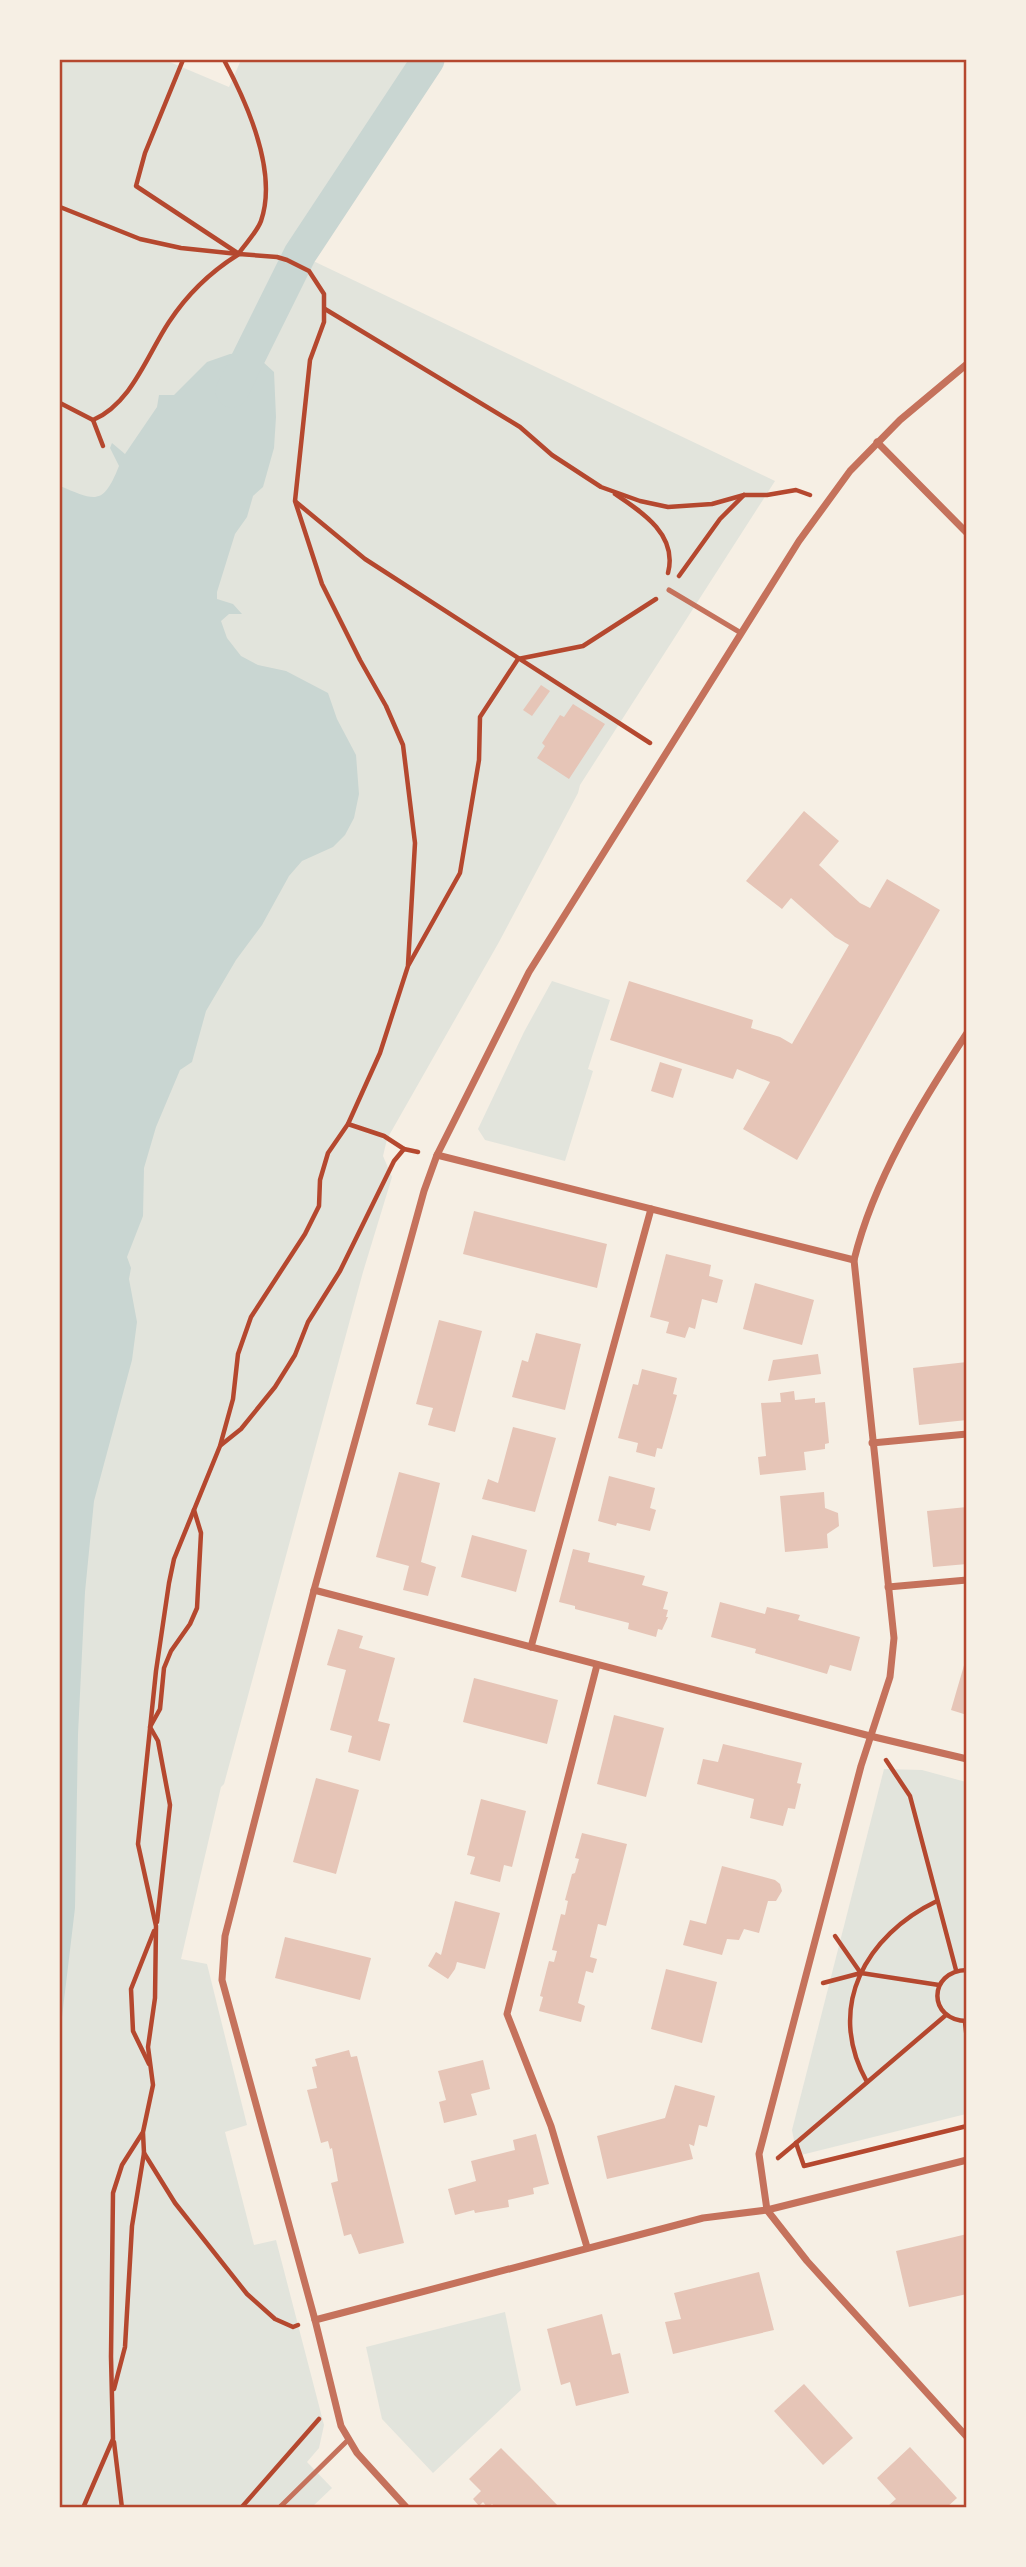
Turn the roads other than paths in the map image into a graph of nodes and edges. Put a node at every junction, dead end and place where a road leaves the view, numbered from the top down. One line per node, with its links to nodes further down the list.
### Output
1 (967, 364): 2 (street)
2 (877, 442): 3 (street); 5 (street)
3 (967, 533)
4 (668, 590): 5 (lane)
5 (741, 633): 7 (street)
6 (967, 1033): 9 (street)
7 (438, 1155): 8 (street); 14 (street)
8 (651, 1209): 9 (street); 15 (street)
9 (854, 1260): 11 (street)
10 (967, 1434): 11 (street)
11 (872, 1443): 13 (street)
12 (967, 1580): 13 (street)
13 (888, 1587): 17 (street)
14 (314, 1590): 15 (street); 22 (street)
15 (531, 1647): 16 (street)
16 (597, 1665): 17 (street); 21 (street)
17 (870, 1736): 18 (street); 20 (street)
18 (967, 1759)
19 (967, 2160): 20 (street)
20 (767, 2210): 21 (street); 23 (street)
21 (587, 2248): 22 (street)
22 (315, 2320): 24 (street)
23 (967, 2438)
24 (348, 2440): 25 (lane); 26 (street)
25 (279, 2508)
26 (407, 2508)

